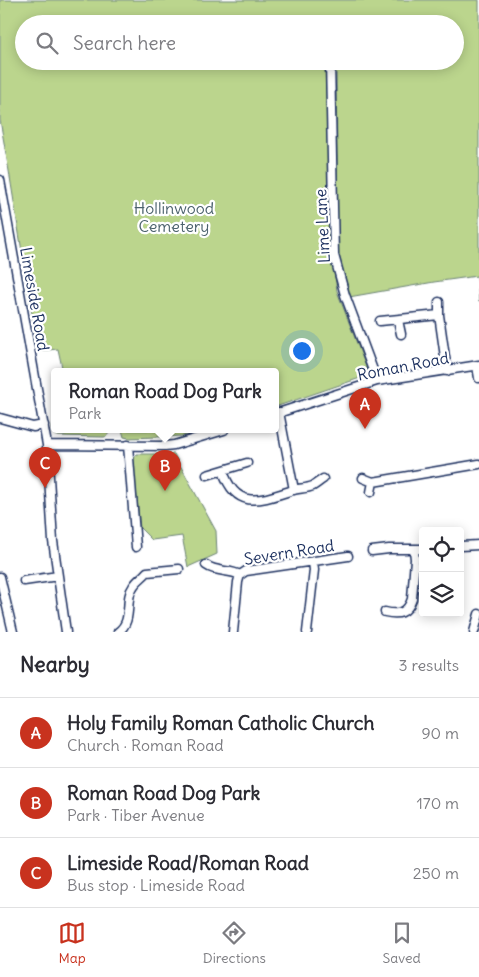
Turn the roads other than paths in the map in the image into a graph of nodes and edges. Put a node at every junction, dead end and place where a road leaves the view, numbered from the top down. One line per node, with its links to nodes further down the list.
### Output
1 (330, 70): 11 (street, Lime Lane)
2 (0, 180): 15 (street, Limeside Road)
3 (439, 302): 4 (street)
4 (439, 315): 5 (street); 9 (street)
5 (398, 320): 6 (street); 7 (street)
6 (380, 321)
7 (401, 334)
8 (478, 366): 9 (street, Roman Road); 10 (street)
9 (447, 370): 11 (street, Roman Road)
10 (479, 378)
11 (377, 382): 12 (street, Roman Road)
12 (279, 412)
13 (0, 418): 15 (street)
14 (279, 422): 27 (street)
15 (44, 425): 17 (street, Limeside Road)
16 (214, 433): 18 (street)
17 (47, 445): 18 (street); 41 (street, Limeside Road)
18 (128, 446): 32 (street)
19 (247, 463): 21 (street)
20 (479, 464): 25 (street)
21 (224, 470): 22 (street); 27 (street)
22 (207, 475)
23 (363, 478): 25 (street)
24 (323, 480): 26 (street)
25 (373, 482): 28 (street)
26 (313, 486): 27 (street); 29 (street)
27 (294, 490)
28 (371, 492)
29 (315, 495)
30 (479, 544): 31 (street)
31 (464, 546)
32 (136, 547)
33 (419, 549): 34 (street)
34 (414, 550): 35 (street); 44 (street)
35 (372, 551)
36 (348, 556): 37 (street, Severn Road)
37 (313, 562): 40 (street, Severn Road); 50 (street)
38 (206, 565): 40 (street, Severn Road)
39 (179, 569): 48 (street)
40 (240, 575): 49 (street)
41 (58, 576): 43 (street); 47 (street, Limeside Road)
42 (0, 580): 46 (street)
43 (24, 581)
44 (385, 612)
45 (479, 614): 51 (street)
46 (13, 632)
47 (66, 632)
48 (118, 632)
49 (233, 632)
50 (307, 632)
51 (474, 632)

